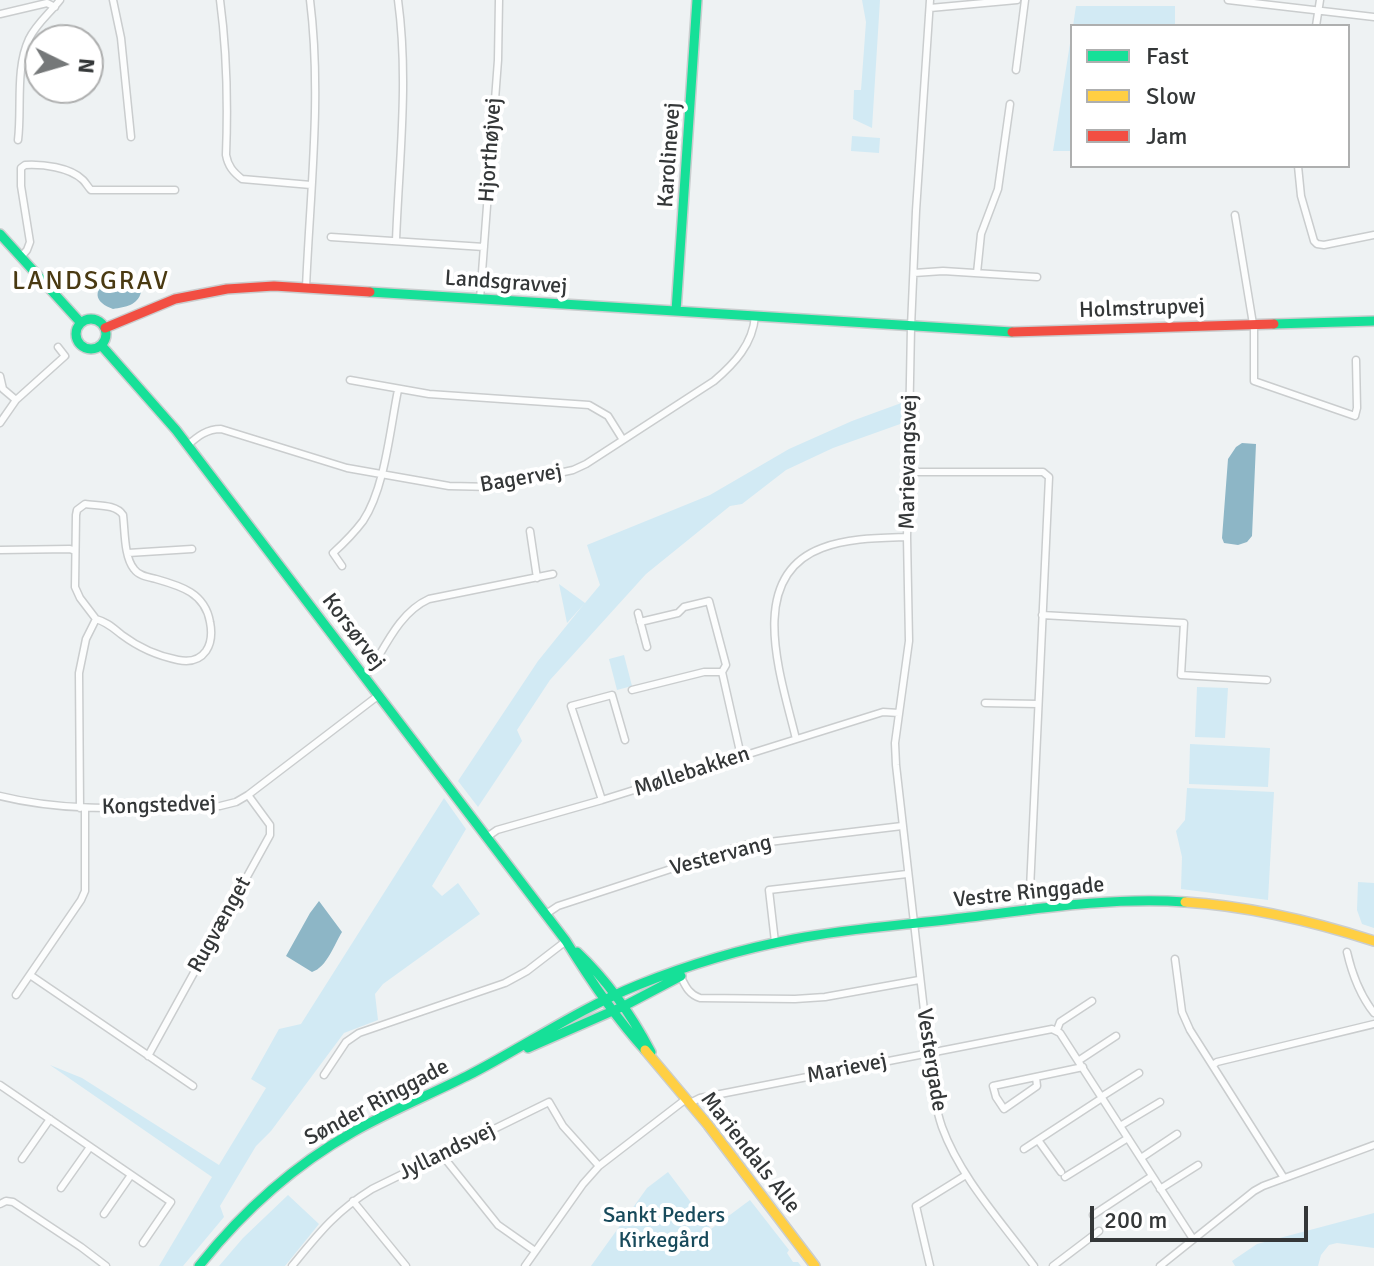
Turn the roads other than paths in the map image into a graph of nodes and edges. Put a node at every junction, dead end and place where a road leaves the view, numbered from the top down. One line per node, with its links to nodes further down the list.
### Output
1 (60, 0): 13 (street)
2 (113, 0): 21 (street)
3 (220, 0): 24 (street)
4 (310, 0): 24 (street)
5 (398, 0): 30 (street)
6 (499, 0): 31 (street, Hjorthøjvej)
7 (697, 0): 38 (street, Karolinevej)
8 (930, 0): 14 (street, Marievangsvej)
9 (1017, 0): 14 (street)
10 (1025, 0): 19 (street)
11 (1228, 0): 15 (street)
12 (1320, 0): 15 (street)
13 (55, 7): 16 (street); 22 (street)
14 (930, 8): 33 (street, Marievangsvej)
15 (1319, 9): 17 (street); 18 (street)
16 (0, 14)
17 (1374, 17)
18 (1316, 24)
19 (1016, 70)
20 (1010, 104): 34 (street)
21 (131, 137)
22 (18, 140)
23 (1298, 168): 28 (street)
24 (311, 185): 36 (street)
25 (175, 190): 32 (street)
26 (1235, 215): 42 (street)
27 (0, 234): 32 (street)
28 (1374, 235)
29 (331, 237): 30 (street)
30 (396, 241): 31 (street)
31 (484, 247): 37 (street, Hjorthøjvej)
32 (21, 257): 41 (street)
33 (914, 273): 34 (street); 43 (street, Marievangsvej)
34 (977, 273): 35 (street)
35 (1037, 277)
36 (306, 288): 37 (street, Landsgravvej); 44 (street, Landsgravvej)
37 (480, 299): 38 (street, Landsgravvej)
38 (676, 311): 39 (street, Landsgravvej)
39 (755, 316): 43 (street, Landsgravvej); 53 (street, Bagervej)
40 (1374, 321): 42 (street, Holmstrupvej)
41 (81, 323): 44 (street); 45 (street)
42 (1252, 323): 43 (street, Holmstrupvej); 47 (street)
43 (911, 327): 55 (street, Marievangsvej)
44 (105, 328): 45 (street)
45 (101, 345): 54 (street, Korsørvej)
46 (58, 347): 51 (street)
47 (1356, 360)
48 (0, 376): 51 (street)
49 (350, 380): 50 (street)
50 (398, 390): 53 (street); 56 (street)
51 (16, 400): 52 (street)
52 (0, 423)
53 (623, 440): 56 (street, Bagervej)
54 (188, 445): 56 (street, Bagervej); 72 (street, Korsørvej)
55 (909, 472): 58 (street, Marievangsvej); 67 (street)
56 (381, 474): 63 (street)
57 (530, 531): 65 (street)
58 (907, 537): 78 (street, Marievangsvej); 79 (street)
59 (192, 549): 62 (street)
60 (0, 550): 61 (street)
61 (75, 551): 62 (street); 68 (street)
62 (128, 553): 68 (street)
63 (342, 566)
64 (553, 574): 65 (street)
65 (537, 578): 72 (street)
66 (638, 613): 69 (street)
67 (1042, 615): 73 (street); 77 (street)
68 (96, 619): 85 (street)
69 (640, 622): 70 (street); 71 (street)
70 (647, 647)
71 (722, 672): 74 (street); 81 (street)
72 (364, 675): 75 (street, Korsørvej)
73 (1267, 680)
74 (632, 690)
75 (379, 695): 82 (street, Kongstedvej); 87 (street, Korsørvej)
76 (985, 703): 77 (street)
77 (1038, 704): 89 (street)
78 (899, 713): 79 (street, Møllebakken); 86 (street, Marievangsvej)
79 (796, 739): 81 (street, Møllebakken)
80 (625, 740): 84 (street)
81 (741, 756): 84 (street, Møllebakken)
82 (248, 795): 85 (street, Kongstedvej); 108 (street, Rugvænget)
83 (0, 796): 85 (street, Kongstedvej)
84 (602, 800): 87 (street, Møllebakken)
85 (82, 808): 98 (street)
86 (902, 826): 88 (street, Marievangsvej); 90 (street, Vestervang)
87 (487, 837): 90 (street, Korsørvej)
88 (907, 874): 91 (street, Marievangsvej); 93 (street)
89 (1029, 911): 91 (street, Vestre Ringgade); 92 (street, Vestre Ringgade)
90 (546, 914): 94 (street, Korsørvej)
91 (913, 923): 93 (street, Vestre Ringgade); 99 (street, Vestergade)
92 (1374, 941)
93 (775, 942): 97 (street, Vestre Ringgade)
94 (569, 944): 102 (street, Korsørvej); 113 (street)
95 (1347, 952): 103 (street)
96 (1175, 959): 110 (street)
97 (682, 972): 99 (street); 102 (street, Vestre Ringgade); 102 (street, Vestre Ringgade)
98 (30, 975): 100 (street); 108 (street)
99 (919, 980): 107 (street, Vestergade)
100 (16, 995)
101 (1092, 1001): 105 (street)
102 (614, 1003): 112 (street, Sønder Ringgade); 112 (street, Sønder Ringgade); 118 (street, Mariendals Alle)
103 (1374, 1013)
104 (1374, 1024): 110 (street)
105 (1055, 1030): 107 (street, Marievej); 109 (street)
106 (1116, 1036): 109 (street)
107 (929, 1054): 118 (street, Marievej); 134 (street, Vestergade)
108 (148, 1056): 116 (street)
109 (1080, 1064): 114 (street); 117 (street)
110 (1213, 1065): 136 (street)
111 (1139, 1073): 117 (street)
112 (470, 1074): 148 (street, Sønder Ringgade)
113 (324, 1075)
114 (1036, 1077): 114 (street)
115 (0, 1085): 120 (street)
116 (193, 1086)
117 (1102, 1097): 121 (street); 124 (street)
118 (688, 1101): 132 (street); 152 (street, Mariendals Alle)
119 (1160, 1102): 121 (street)
120 (50, 1119): 126 (street); 130 (street)
121 (1120, 1126): 123 (street)
122 (1177, 1134): 129 (street)
123 (1128, 1138): 124 (street); 129 (street)
124 (1038, 1140): 127 (street)
125 (1374, 1145): 136 (street)
126 (90, 1147): 133 (street); 137 (street)
127 (1024, 1149)
128 (442, 1155): 132 (street, Jyllandsvej); 139 (street, Jyllandsvej); 146 (street)
129 (1141, 1158): 135 (street)
130 (22, 1159)
131 (1198, 1165): 138 (street)
132 (599, 1166): 146 (street)
133 (131, 1175): 141 (street); 145 (street)
134 (966, 1175): 153 (street); 154 (street, Vestergade)
135 (1152, 1176): 138 (street); 142 (street)
136 (1284, 1178): 144 (street)
137 (61, 1188)
138 (1160, 1189): 144 (street)
139 (353, 1201): 149 (street, Jyllandsvej); 150 (street)
140 (0, 1204): 147 (street)
141 (104, 1214)
142 (1093, 1215)
143 (1099, 1231): 155 (street)
144 (1193, 1239): 156 (street)
145 (143, 1243)
146 (535, 1251): 151 (street)
147 (106, 1266)
148 (199, 1266)
149 (292, 1266)
150 (406, 1266)
151 (525, 1266)
152 (815, 1266)
153 (930, 1266)
154 (1034, 1266)
155 (1053, 1266)
156 (1160, 1266)

